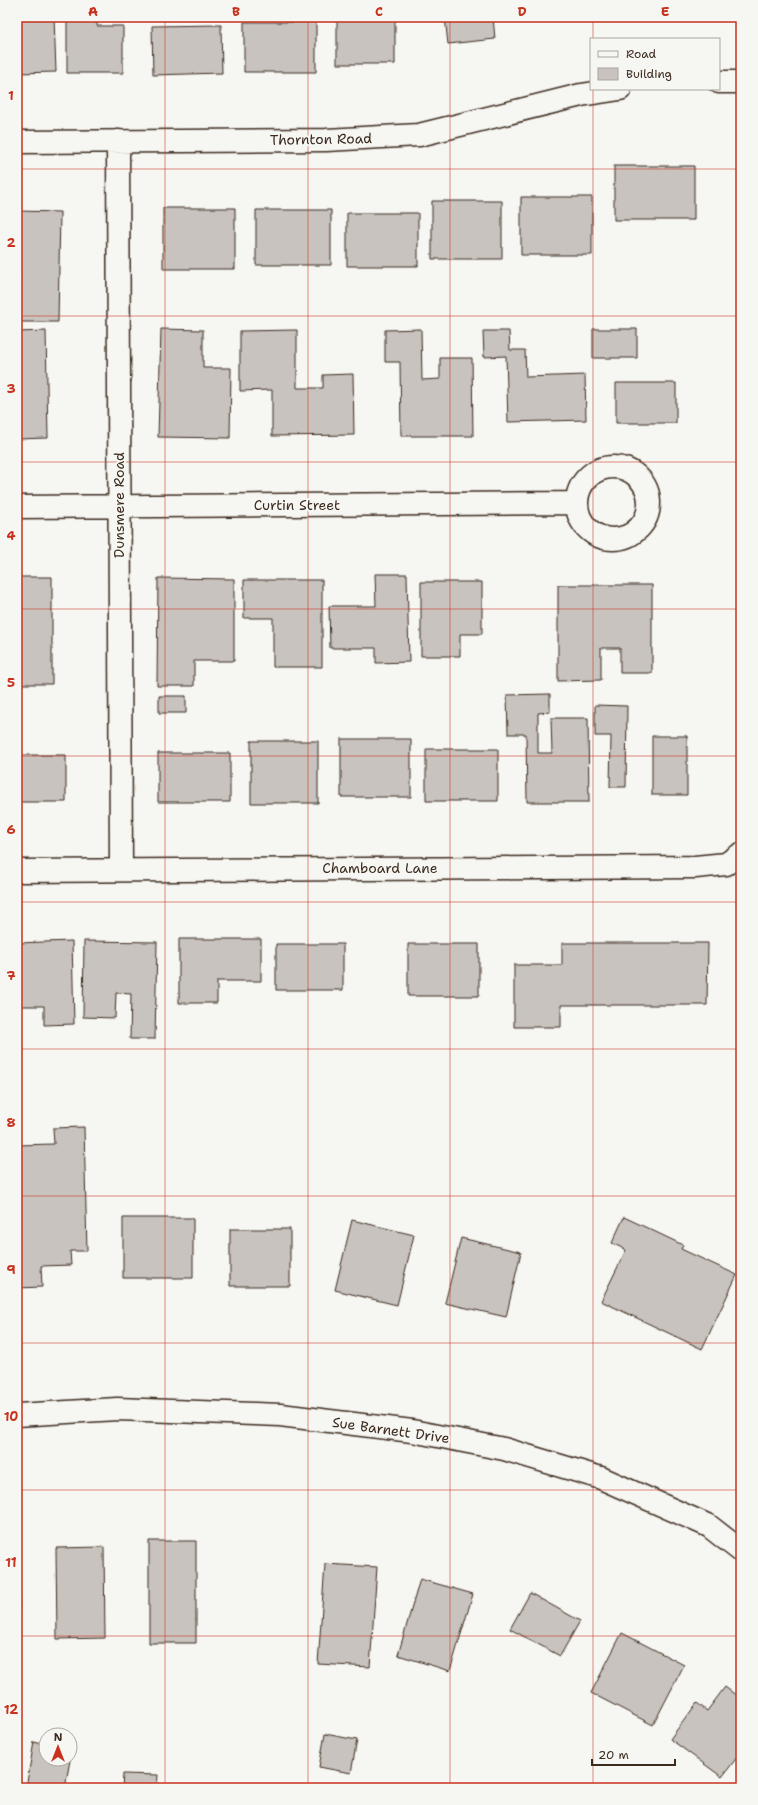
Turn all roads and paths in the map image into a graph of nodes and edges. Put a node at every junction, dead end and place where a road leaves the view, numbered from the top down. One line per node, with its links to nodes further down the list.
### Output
1 (720, 82): 2 (street)
2 (741, 82)
3 (614, 90): 4 (street, Thornton Road)
4 (118, 141): 5 (street, Thornton Road); 8 (street, Dunsmere Road)
5 (17, 142)
6 (576, 504): 8 (street, Curtin Street)
7 (17, 506): 8 (street, Curtin Street)
8 (119, 506): 11 (street, Dunsmere Road)
9 (741, 854): 11 (street, Chamboard Lane)
10 (17, 870): 11 (street, Chamboard Lane)
11 (121, 870)
12 (17, 1415): 13 (street, Sue Barnett Drive)
13 (741, 1551)

